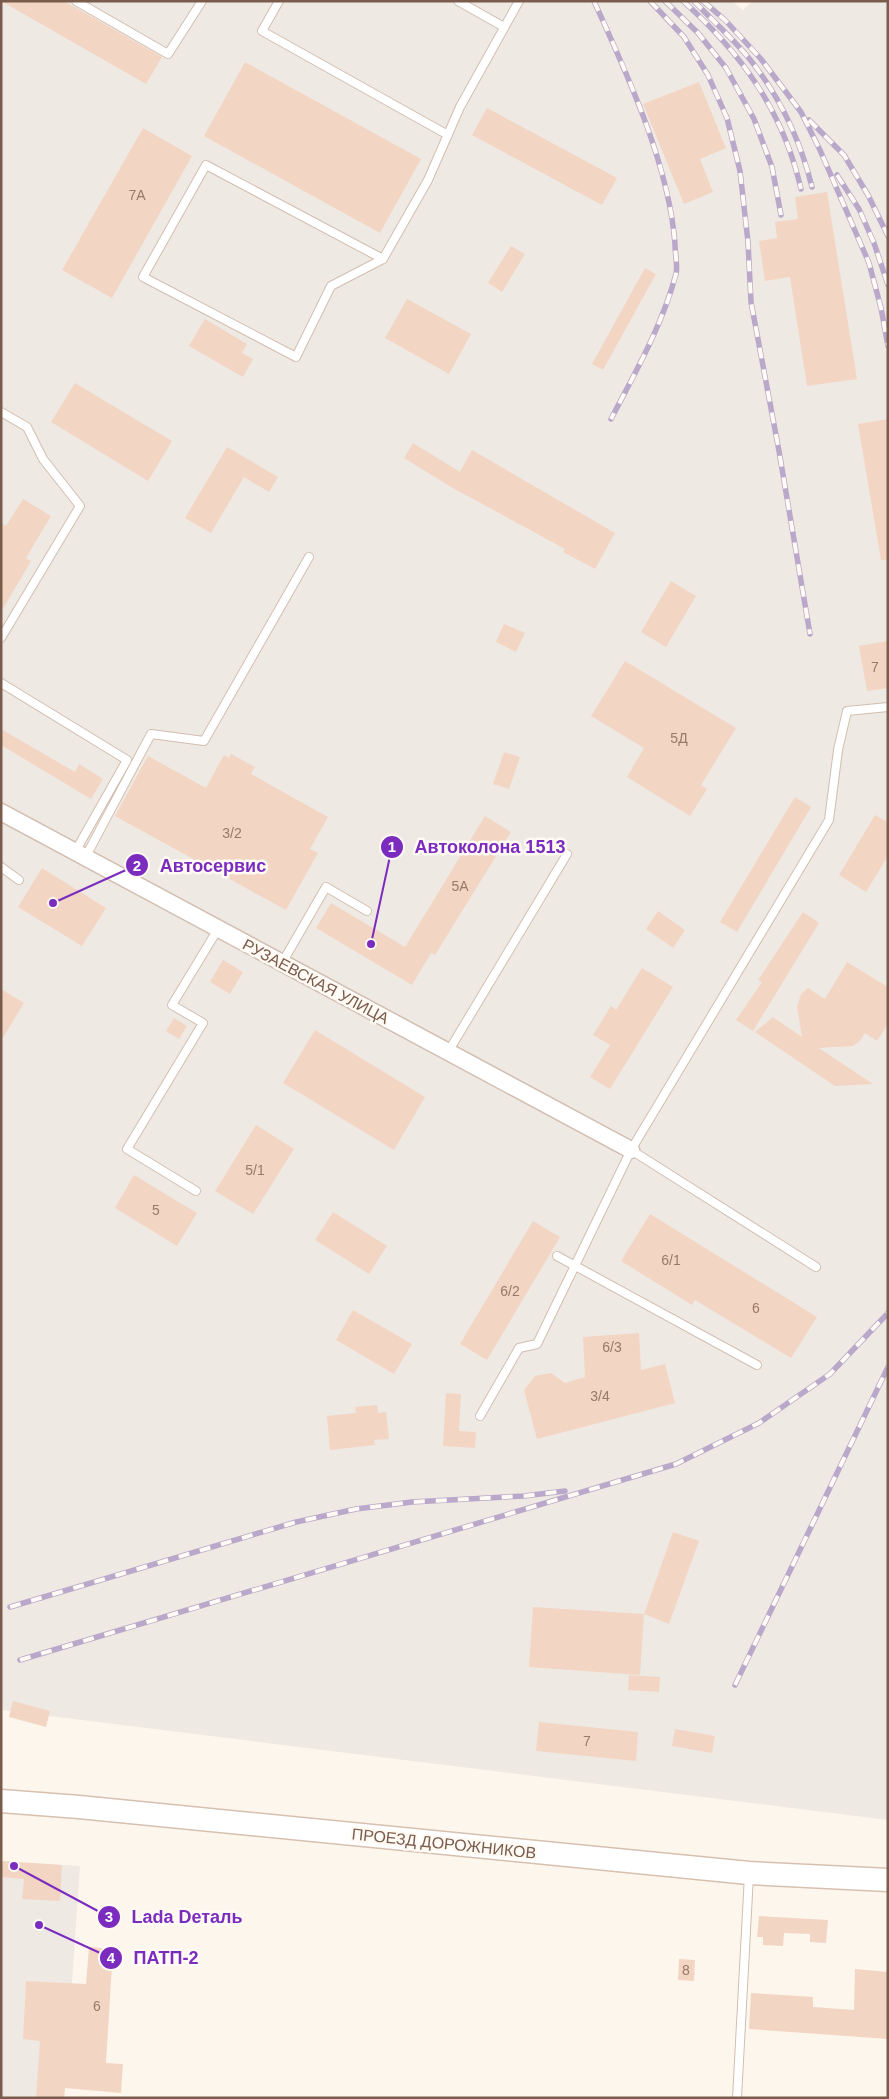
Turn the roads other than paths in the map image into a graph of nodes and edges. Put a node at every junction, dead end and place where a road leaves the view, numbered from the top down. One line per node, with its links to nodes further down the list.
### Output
1 (76, 1): 2 (lane)
2 (202, 1)
3 (279, 1): 7 (lane)
4 (458, 1): 6 (lane)
5 (519, 1): 6 (lane)
6 (504, 27): 7 (lane)
7 (448, 135): 8 (lane)
8 (383, 259): 8 (lane)
9 (1, 412): 11 (lane)
10 (309, 557): 16 (lane)
11 (1, 638)
12 (1, 683): 16 (lane)
13 (888, 707): 23 (lane)
14 (1, 812): 16 (street, РУЗАЕВСКАЯ УЛИЦА)
15 (567, 854): 22 (lane)
16 (80, 855): 20 (street, РУЗАЕВСКАЯ УЛИЦА)
17 (1, 867): 18 (lane)
18 (19, 880)
19 (367, 911): 21 (lane)
20 (218, 929): 21 (street, РУЗАЕВСКАЯ УЛИЦА); 24 (lane)
21 (282, 963): 22 (street, РУЗАЕВСКАЯ УЛИЦА)
22 (448, 1052): 23 (street, РУЗАЕВСКАЯ УЛИЦА)
23 (631, 1150): 26 (lane); 27 (lane)
24 (196, 1191)
25 (557, 1256): 26 (lane)
26 (574, 1265): 28 (lane); 29 (lane)
27 (816, 1267)
28 (756, 1365)
29 (480, 1416)
30 (1, 1801): 31 (main road, ПРОЕЗД ДОРОЖНИКОВ)
31 (750, 1873): 32 (main road, ПРОЕЗД ДОРОЖНИКОВ); 33 (lane)
32 (888, 1880)
33 (737, 2098)

